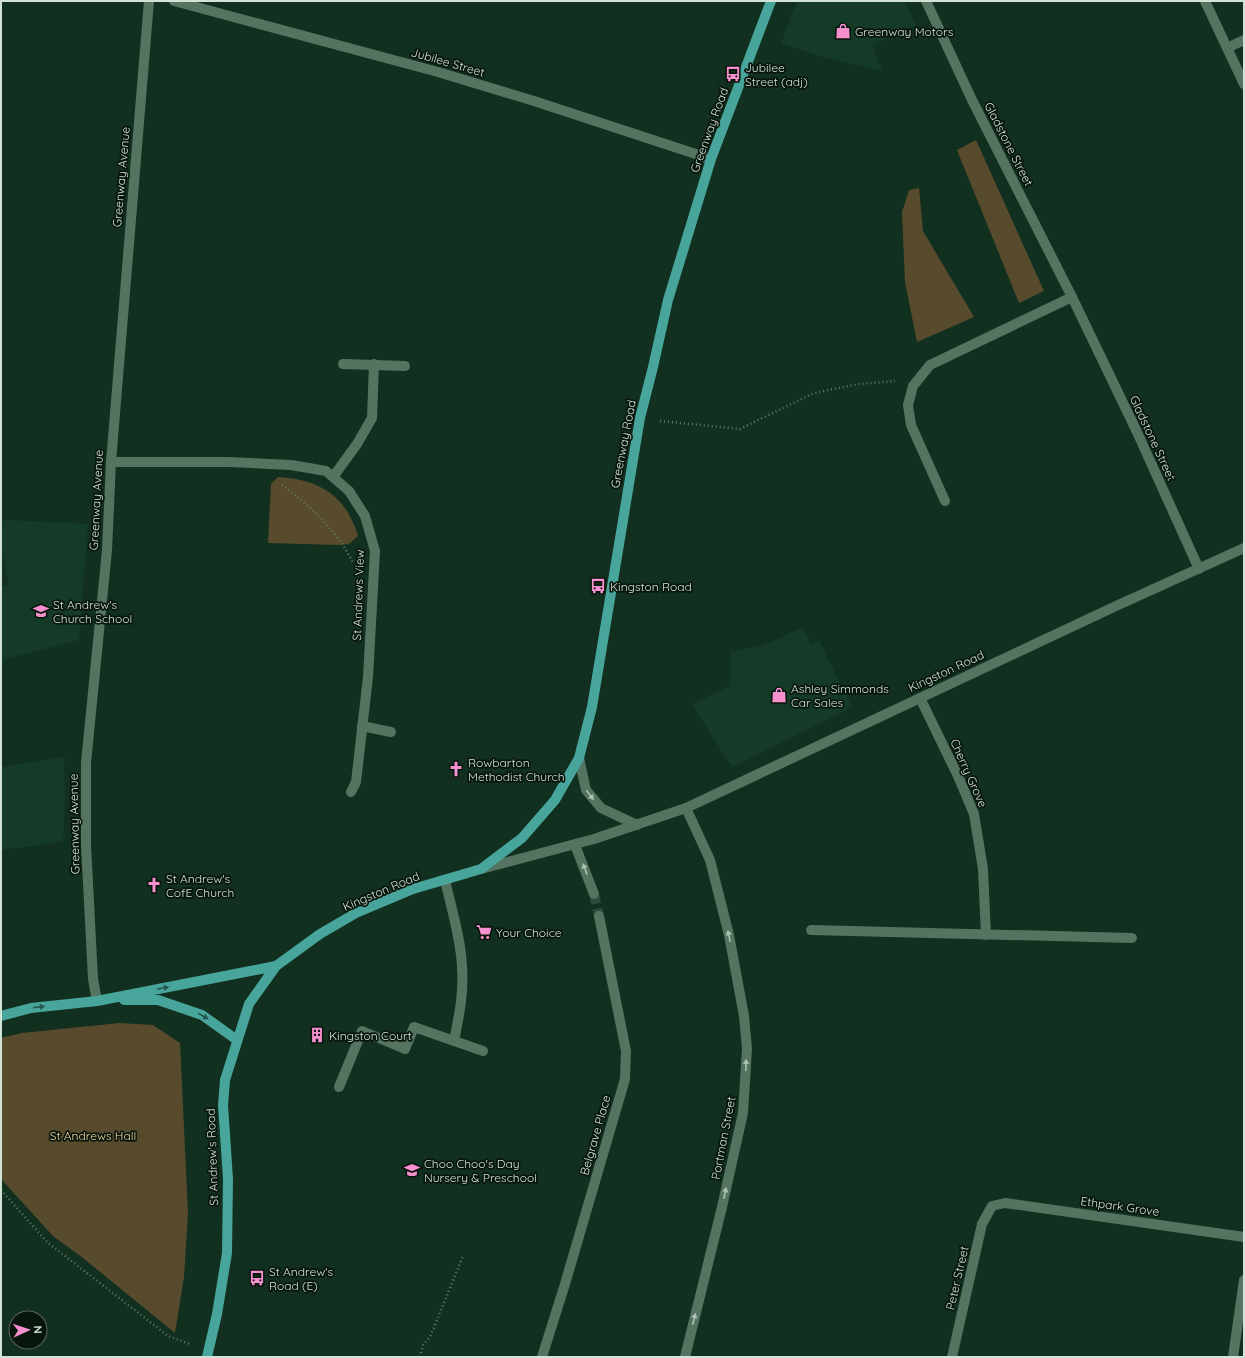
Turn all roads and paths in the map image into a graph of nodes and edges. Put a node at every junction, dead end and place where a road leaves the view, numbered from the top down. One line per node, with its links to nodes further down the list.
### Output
1 (149, 1): 16 (street, Greenway Avenue)
2 (174, 1): 9 (street, Jubilee Street)
3 (771, 1): 9 (main road, Greenway Road)
4 (926, 1): 10 (street, Gladstone Street)
5 (1205, 1): 7 (street)
6 (1244, 40): 7 (street)
7 (1227, 48): 8 (street)
8 (1244, 84)
9 (711, 159): 15 (main road, Greenway Road)
10 (1072, 297): 14 (street); 22 (street, Gladstone Street)
11 (343, 364): 12 (street)
12 (374, 364): 13 (street); 17 (street)
13 (405, 366)
14 (915, 383): 15 (path); 19 (street)
15 (640, 418): 26 (main road, Greenway Road)
16 (111, 462): 17 (street, St Andrews View); 39 (street, Greenway Avenue)
17 (332, 477): 24 (street, St Andrews View)
18 (280, 483): 21 (path)
19 (946, 501)
20 (1244, 548): 22 (street, Kingston Road)
21 (354, 565)
22 (1199, 568): 23 (street, Kingston Road)
23 (920, 698): 28 (street, Kingston Road); 36 (street, Cherry Grove)
24 (362, 726): 25 (street); 27 (street, St Andrews View)
25 (391, 732)
26 (578, 758): 29 (street, one-way to 29); 31 (main road, Greenway Road)
27 (351, 792)
28 (686, 808): 29 (street, Kingston Road); 53 (street, Portman Street, one-way to 28)
29 (637, 825): 30 (street, Kingston Road)
30 (575, 845): 31 (street, Kingston Road); 33 (street, one-way to 30)
31 (482, 869): 32 (main road, Kingston Road)
32 (445, 880): 38 (main road, Kingston Road); 42 (street)
33 (594, 894)
34 (599, 916): 52 (street, Belgrave Place)
35 (811, 930): 36 (street)
36 (986, 935): 37 (street)
37 (1132, 938)
38 (276, 966): 39 (main road, Kingston Road, one-way to 38); 41 (main road, St Andrew's Road)
39 (97, 1001): 40 (main road, Kingston Road, one-way to 39); 41 (main road, Kingston Road, one-way to 41)
40 (1, 1016)
41 (237, 1040): 50 (main road, St Andrew's Road)
42 (454, 1041): 43 (street); 44 (street)
43 (483, 1051)
44 (340, 1087)
45 (1, 1190): 50 (path)
46 (992, 1206): 47 (street, Ethpark Grove); 54 (street, Peter Street)
47 (1244, 1237)
48 (463, 1256): 51 (path)
49 (1244, 1280): 55 (street)
50 (208, 1354)
51 (420, 1357)
52 (542, 1357)
53 (685, 1357)
54 (952, 1357)
55 (1233, 1357)

